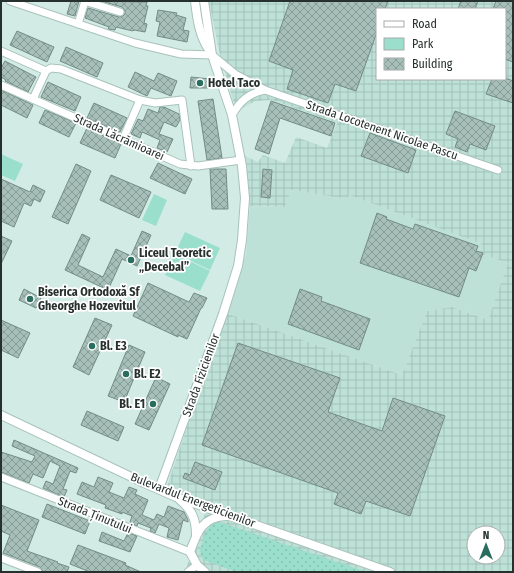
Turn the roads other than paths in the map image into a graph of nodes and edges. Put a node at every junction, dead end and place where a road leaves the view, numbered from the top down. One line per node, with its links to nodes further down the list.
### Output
1 (10, 1): 6 (street)
2 (85, 1): 5 (street); 6 (street)
3 (195, 1): 8 (street, Strada Fizicienilor)
4 (204, 1): 8 (street, Strada Fizicienilor)
5 (120, 12)
6 (78, 24): 8 (street)
7 (1, 51): 9 (street)
8 (212, 55): 11 (street, Strada Locotenent Nicolae Pascu); 14 (street, Strada Fizicienilor)
9 (46, 70): 12 (street); 13 (street)
10 (1, 85): 12 (street, Strada Lăcrămioarei)
11 (265, 90): 14 (street); 18 (street, Strada Locotenent Nicolae Pascu)
12 (33, 99): 15 (street, Strada Lăcrămioarei)
13 (140, 100): 15 (street); 17 (street)
14 (232, 115): 16 (street, Strada Fizicienilor)
15 (123, 139): 17 (street, Strada Lăcrămioarei)
16 (241, 160): 17 (street, Strada Lăcrămioarei); 21 (street, Strada Fizicienilor)
17 (194, 166)
18 (498, 170)
19 (1, 416): 21 (street, Bulevardul Energeticienilor)
20 (1, 477): 25 (street, Strada Ținutului)
21 (159, 490): 22 (street, Bulevardul Energeticienilor)
22 (176, 497): 23 (street, Bulevardul Energeticienilor); 24 (street)
23 (229, 516): 24 (street); 31 (street, Bulevardul Energeticienilor)
24 (196, 534): 25 (street)
25 (190, 552): 27 (street)
26 (1, 558): 28 (street)
27 (197, 565): 29 (street); 30 (street)
28 (38, 572)
29 (188, 572)
30 (205, 572)
31 (390, 572)

